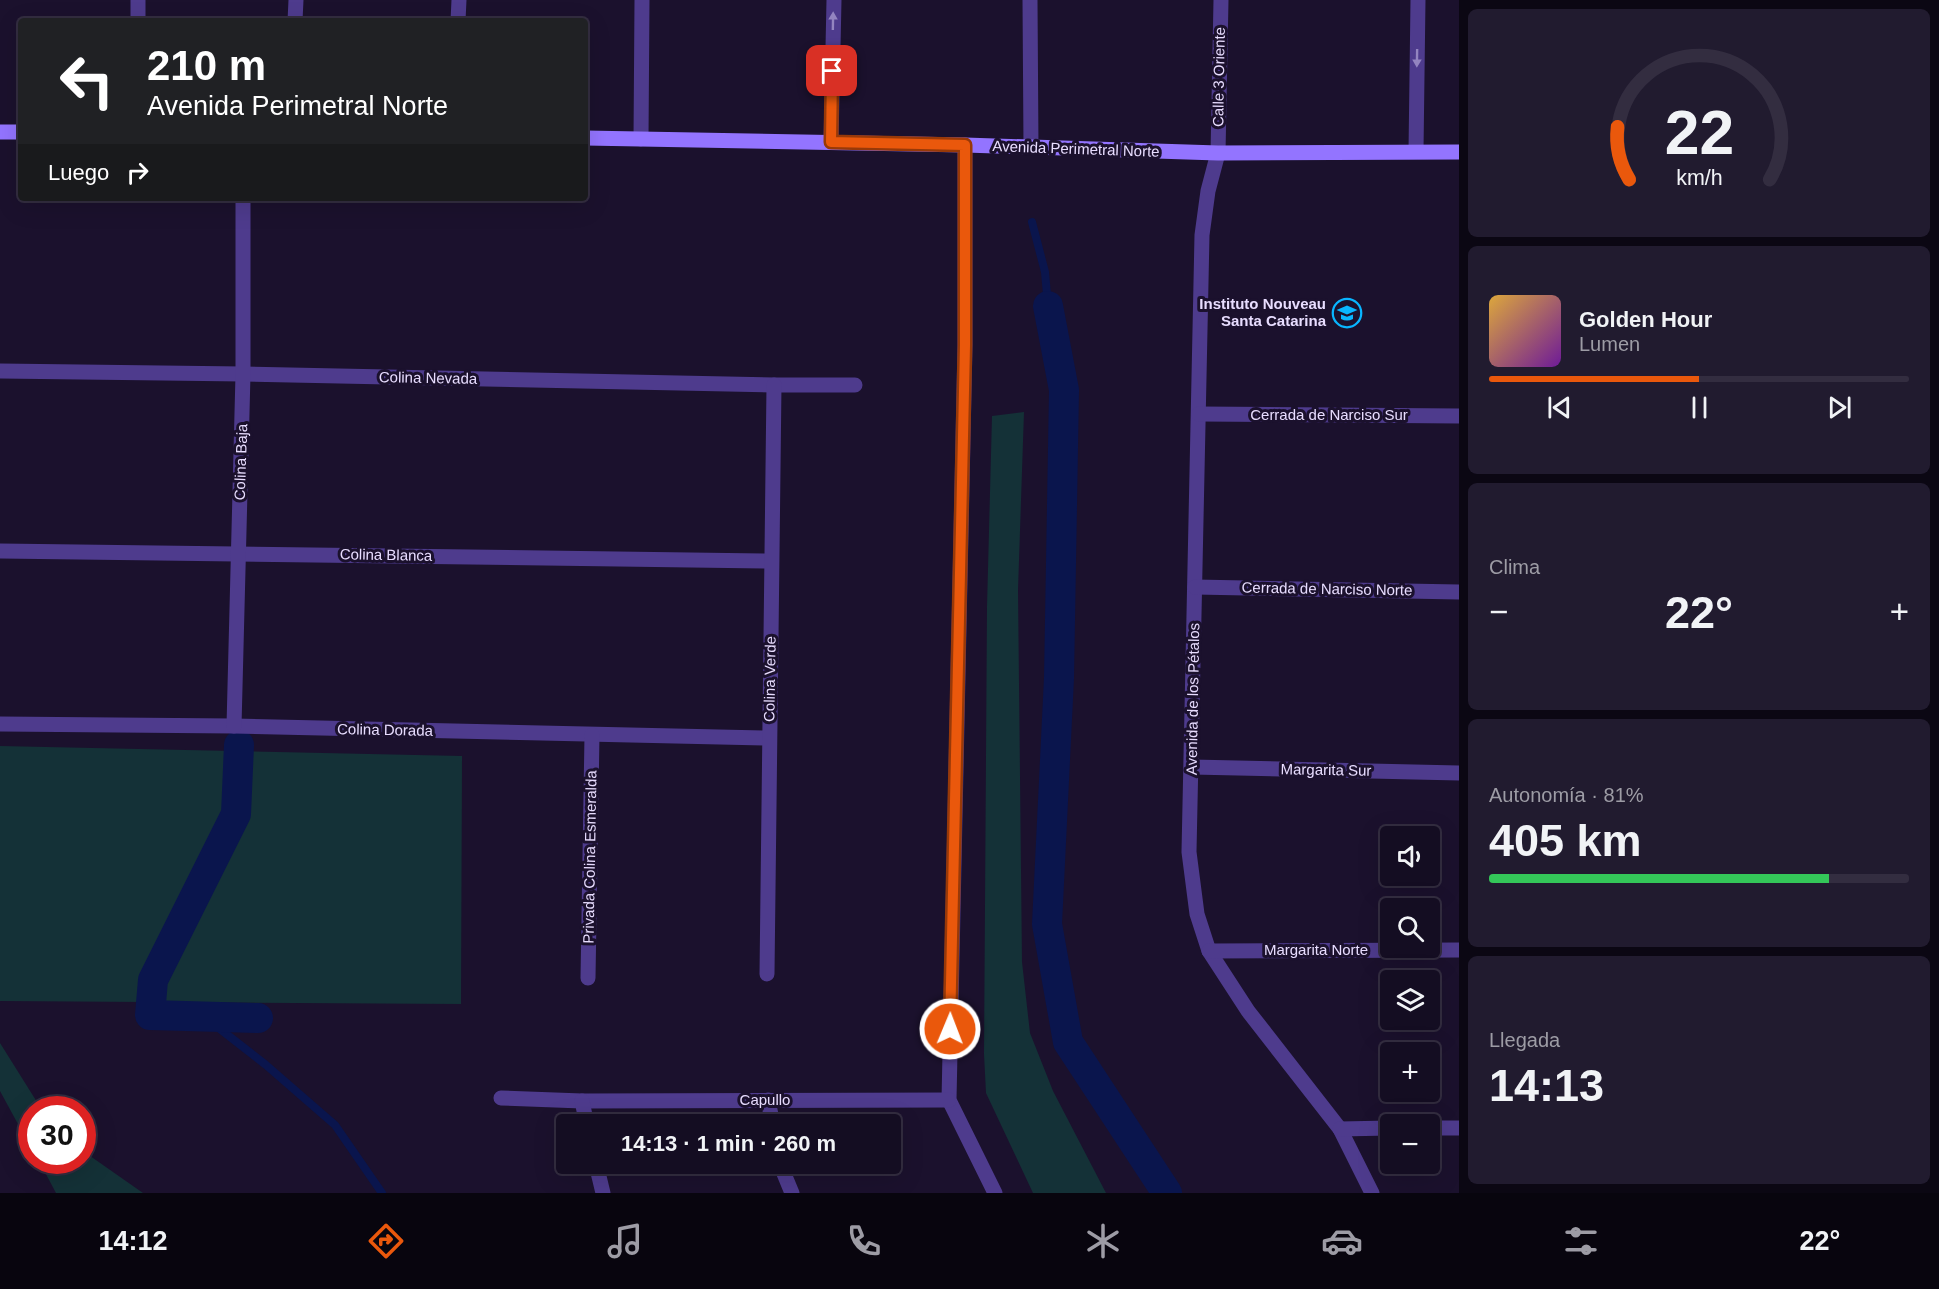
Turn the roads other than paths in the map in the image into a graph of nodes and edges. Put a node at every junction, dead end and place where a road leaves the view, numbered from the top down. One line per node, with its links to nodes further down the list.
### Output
1 (138, 0): 9 (street)
2 (296, 0): 10 (street)
3 (459, 0): 11 (street)
4 (642, 0): 15 (street)
5 (834, 0): 16 (street, one-way to 5)
6 (1030, 0): 18 (street)
7 (1221, 0): 21 (street, Calle 3 Oriente)
8 (1418, 0): 19 (street, one-way to 19)
9 (138, 18)
10 (296, 18)
11 (458, 18)
12 (0, 132): 13 (street)
13 (18, 132)
14 (588, 138): 15 (street, Avenida Perimetral Norte)
15 (641, 139): 16 (street, Avenida Perimetral Norte)
16 (831, 142): 17 (street, Avenida Perimetral Norte)
17 (965, 145): 18 (street, Avenida Perimetral Norte); 46 (street)
18 (1030, 147): 21 (street, Avenida Perimetral Norte)
19 (1416, 151): 20 (street, Avenida Perimetral Norte); 21 (street, Avenida Perimetral Norte)
20 (1459, 152)
21 (1218, 153): 27 (street, Avenida de los Pétalos)
22 (243, 201): 24 (street, Colina Baja)
23 (0, 371): 24 (street, Colina Nevada)
24 (243, 374): 25 (street, Colina Nevada); 30 (street, Colina Baja)
25 (774, 385): 26 (street, Colina Nevada); 31 (street, Colina Verde)
26 (855, 385)
27 (1199, 414): 28 (street, Cerrada de Narciso Sur); 32 (street, Avenida de los Pétalos)
28 (1459, 416)
29 (0, 551): 30 (street, Colina Blanca)
30 (238, 553): 31 (street, Colina Blanca); 35 (street, Colina Baja)
31 (771, 561): 37 (street, Colina Verde)
32 (1195, 587): 33 (street, Cerrada de Narciso Norte); 38 (street, Avenida de los Pétalos)
33 (1459, 592)
34 (0, 724): 35 (street, Colina Dorada)
35 (234, 726): 36 (street, Colina Dorada)
36 (592, 735): 37 (street, Colina Dorada); 43 (street, Privada Colina Esmeralda)
37 (769, 738): 42 (street, Colina Verde)
38 (1192, 767): 39 (street, Margarita Sur); 41 (street, Avenida de los Pétalos)
39 (1459, 773)
40 (1459, 950): 41 (street, Margarita Norte)
41 (1209, 951): 53 (street, Avenida de los Pétalos)
42 (767, 974)
43 (588, 978)
44 (501, 1098): 47 (street, Capullo)
45 (768, 1100): 46 (street, Capullo); 47 (street, Capullo); 49 (street)
46 (949, 1100): 58 (street)
47 (582, 1101): 48 (street)
48 (585, 1114)
49 (771, 1114)
50 (1380, 1128): 53 (street)
51 (1440, 1128): 52 (street)
52 (1459, 1128)
53 (1340, 1129): 59 (street, Avenida de los Pétalos)
54 (598, 1174): 56 (street)
55 (784, 1174): 57 (street)
56 (603, 1193)
57 (792, 1193)
58 (995, 1193)
59 (1372, 1193)

